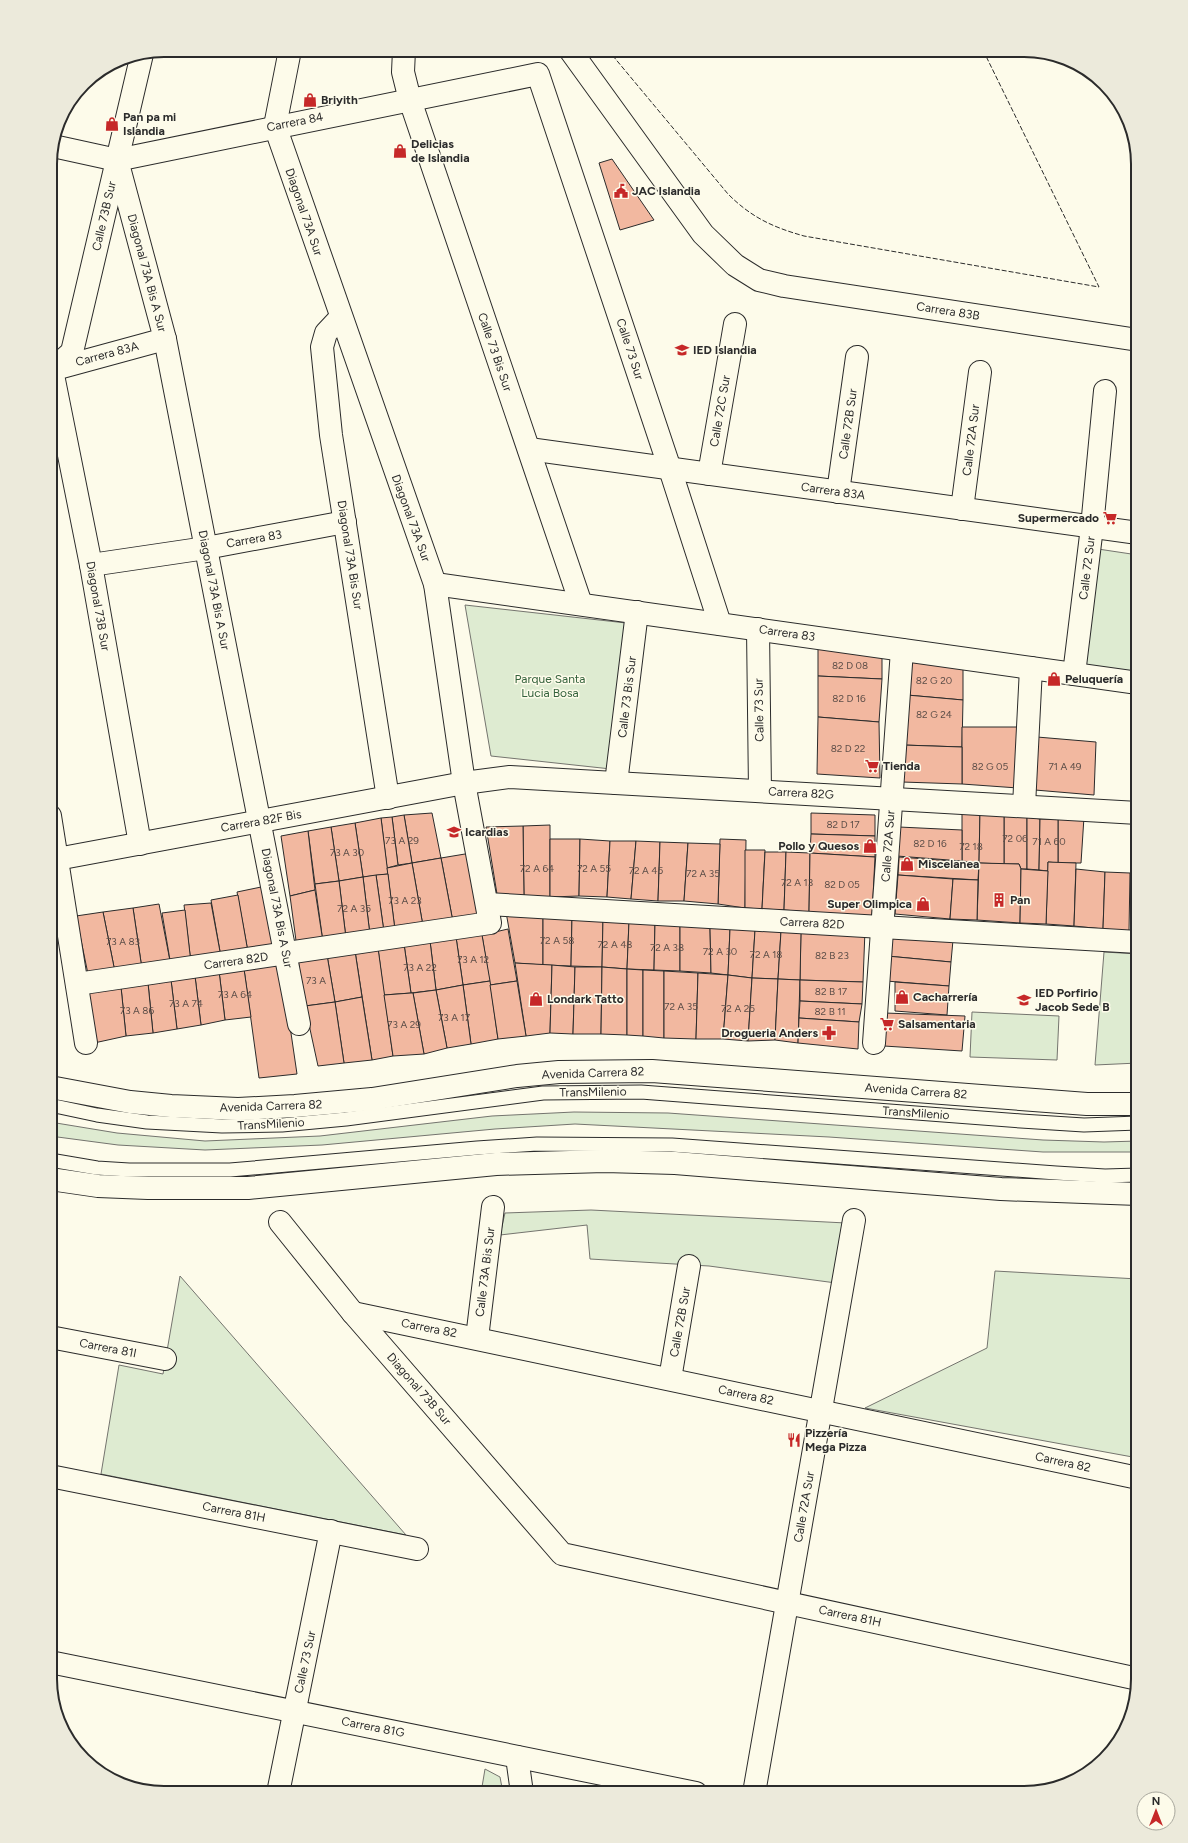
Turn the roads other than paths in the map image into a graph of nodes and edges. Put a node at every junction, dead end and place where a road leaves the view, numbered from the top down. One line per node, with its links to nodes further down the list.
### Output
1 (289, 57): 7 (street)
2 (404, 57): 6 (street, Calle 73 Bis Sur)
3 (575, 57): 13 (street, Carrera 83B)
4 (141, 60): 9 (street, Calle 73B Sur)
5 (538, 74): 6 (street, Carrera 84); 21 (street, Calle 73 Sur)
6 (410, 100): 7 (street, Carrera 84); 20 (street, Calle 73 Bis Sur)
7 (275, 126): 9 (street, Carrera 84); 10 (street, Diagonal 73A Sur)
8 (59, 147): 9 (street, Carrera 84)
9 (117, 160): 12 (street, Diagonal 73A Bis A Sur); 15 (street, Calle 73B Sur)
10 (341, 317): 25 (street, Diagonal 73A Bis Sur); 30 (street, Diagonal 73A Sur)
11 (735, 324): 22 (street, Calle 72C Sur)
12 (164, 339): 16 (street, Carrera 83A); 28 (street, Diagonal 73A Bis A Sur)
13 (1131, 339)
14 (857, 357): 23 (street, Calle 72B Sur)
15 (57, 364)
16 (57, 367)
17 (980, 372): 24 (street, Calle 72A Sur)
18 (1105, 391): 26 (street, Calle 72 Sur)
19 (57, 398): 29 (street, Diagonal 73B Sur)
20 (529, 449): 21 (street, Carrera 83A); 31 (street, Calle 73 Bis Sur)
21 (670, 469): 22 (street, Carrera 83A); 33 (street, Calle 73 Sur)
22 (709, 474): 23 (street, Carrera 83A)
23 (838, 492): 24 (street, Carrera 83A)
24 (962, 509): 26 (street, Carrera 83A)
25 (345, 522): 28 (street, Carrera 83); 42 (street, Diagonal 73A Bis Sur)
26 (1092, 527): 27 (street, Carrera 83A); 37 (street, Calle 72 Sur)
27 (1131, 532)
28 (206, 548): 29 (street, Carrera 83); 46 (street, Diagonal 73A Bis A Sur)
29 (91, 565): 47 (street, Diagonal 73B Sur)
30 (435, 584): 31 (street, Carrera 83); 40 (street, Diagonal 73A Sur)
31 (581, 604): 32 (street, Carrera 83)
32 (637, 612): 33 (street, Carrera 83); 39 (street, Calle 73 Bis Sur)
33 (720, 624): 34 (street, Carrera 83)
34 (758, 629): 35 (street, Carrera 83); 41 (street, Calle 73 Sur)
35 (902, 650): 36 (street, Carrera 83); 43 (street, Calle 72A Sur)
36 (1031, 668): 37 (street, Carrera 83); 44 (street)
37 (1074, 674): 38 (street, Carrera 83)
38 (1131, 682)
39 (616, 783): 40 (street, Carrera 82G); 41 (street, Carrera 82G)
40 (464, 784): 42 (street, Carrera 82F Bis); 49 (street, Diagonal 73A Sur)
41 (760, 791): 43 (street, Carrera 82G)
42 (388, 798): 46 (street, Carrera 82F Bis)
43 (891, 799): 44 (street, Carrera 82G); 51 (street, Calle 72A Sur)
44 (1024, 806): 45 (street, Carrera 82G)
45 (1131, 813)
46 (260, 822): 47 (street, Carrera 82F Bis); 53 (street, Diagonal 73A Bis A Sur)
47 (140, 844): 48 (street, Carrera 82F Bis)
48 (57, 859): 50 (street)
49 (489, 914): 51 (street, Carrera 82D); 53 (street, Carrera 82D)
50 (59, 924): 54 (street)
51 (882, 927): 52 (street, Carrera 82D); 57 (street, Calle 72A Sur)
52 (1131, 942)
53 (286, 954): 54 (street, Carrera 82D); 55 (street, Diagonal 73A Bis A Sur)
54 (77, 984): 56 (street)
55 (299, 1024)
56 (86, 1042)
57 (874, 1043)
58 (57, 1088): 59 (street, Avenida Carrera 82)
59 (1131, 1104)
60 (57, 1106): 61 (lane, TransMilenio)
61 (1131, 1122)
62 (57, 1161): 63 (lane)
63 (1131, 1175)
64 (57, 1181): 65 (street)
65 (1131, 1194)
66 (493, 1207): 72 (street, Calle 73A Bis Sur)
67 (854, 1220): 75 (street, Calle 72A Sur)
68 (280, 1222): 70 (street, Diagonal 73B Sur)
69 (690, 1266): 74 (street, Calle 72B Sur)
70 (353, 1313): 72 (street, Carrera 82); 80 (street, Diagonal 73B Sur)
71 (57, 1338): 73 (street, Carrera 81I)
72 (477, 1338): 74 (street, Carrera 82)
73 (166, 1360)
74 (670, 1379): 75 (street, Carrera 82)
75 (821, 1412): 77 (street, Carrera 82); 81 (street, Calle 72A Sur)
76 (57, 1477): 78 (street, Carrera 81H)
77 (1131, 1477)
78 (332, 1531): 79 (street, Carrera 81H); 84 (street, Calle 73 Sur)
79 (418, 1548)
80 (562, 1554): 81 (street, Carrera 81H)
81 (787, 1603): 83 (street, Carrera 81H); 89 (street, Calle 72A Sur)
82 (57, 1663): 84 (street, Carrera 81G)
83 (1131, 1677)
84 (295, 1712): 85 (street, Carrera 81G); 86 (street, Calle 73 Sur)
85 (517, 1757): 87 (street); 88 (street, Carrera 81G)
86 (279, 1786)
87 (521, 1786)
88 (661, 1786)
89 (755, 1786)

